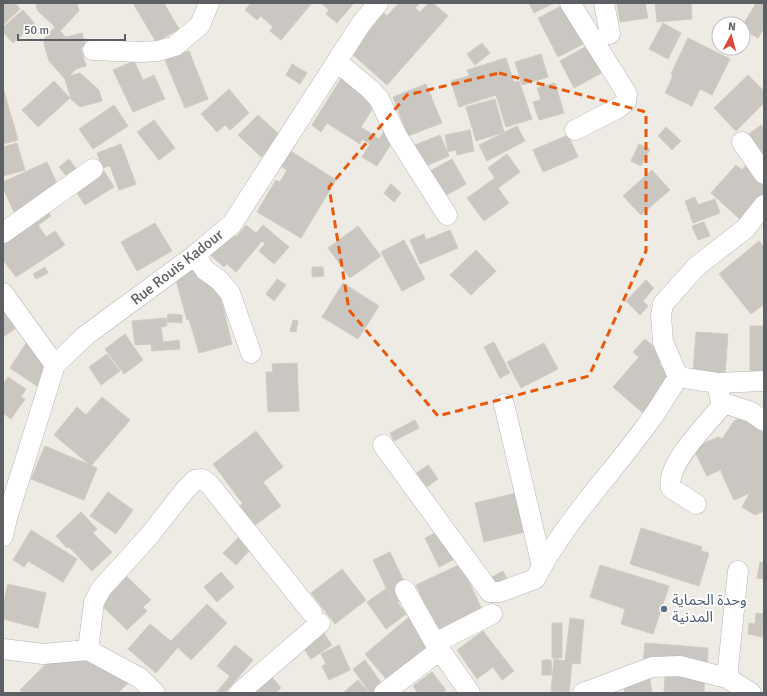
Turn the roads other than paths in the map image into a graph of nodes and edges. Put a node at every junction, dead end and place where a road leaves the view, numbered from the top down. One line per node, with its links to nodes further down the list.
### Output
1 (209, 3): 6 (street)
2 (378, 3): 7 (street, Rue Rouis Kadour)
3 (570, 3): 8 (street)
4 (604, 3): 5 (street)
5 (610, 34)
6 (94, 50)
7 (337, 62): 13 (street); 15 (street, Rue Rouis Kadour)
8 (575, 130)
9 (742, 142): 11 (street)
10 (93, 169): 14 (street)
11 (764, 174)
12 (764, 204): 19 (street)
13 (447, 215)
14 (3, 233)
15 (195, 255): 17 (street); 18 (street, Rue Rouis Kadour)
16 (3, 293): 18 (street)
17 (251, 352)
18 (55, 365): 25 (street, Rue Rouis Kadour)
19 (678, 377): 21 (street); 29 (street)
20 (764, 380): 21 (street)
21 (719, 392): 23 (street); 26 (street)
22 (504, 404): 29 (street)
23 (764, 421)
24 (383, 445): 29 (street)
25 (16, 489): 27 (street); 28 (street, Rue Rouis Kadour)
26 (696, 504)
27 (3, 511)
28 (3, 536)
29 (542, 566)
30 (738, 571): 36 (street)
31 (405, 590): 33 (street)
32 (492, 614): 33 (street)
33 (437, 646): 39 (street); 40 (street)
34 (3, 649): 35 (street)
35 (88, 650): 37 (street); 38 (street)
36 (727, 678): 41 (street); 42 (street)
37 (155, 693)
38 (239, 693)
39 (384, 693)
40 (470, 693)
41 (584, 693)
42 (751, 693)

